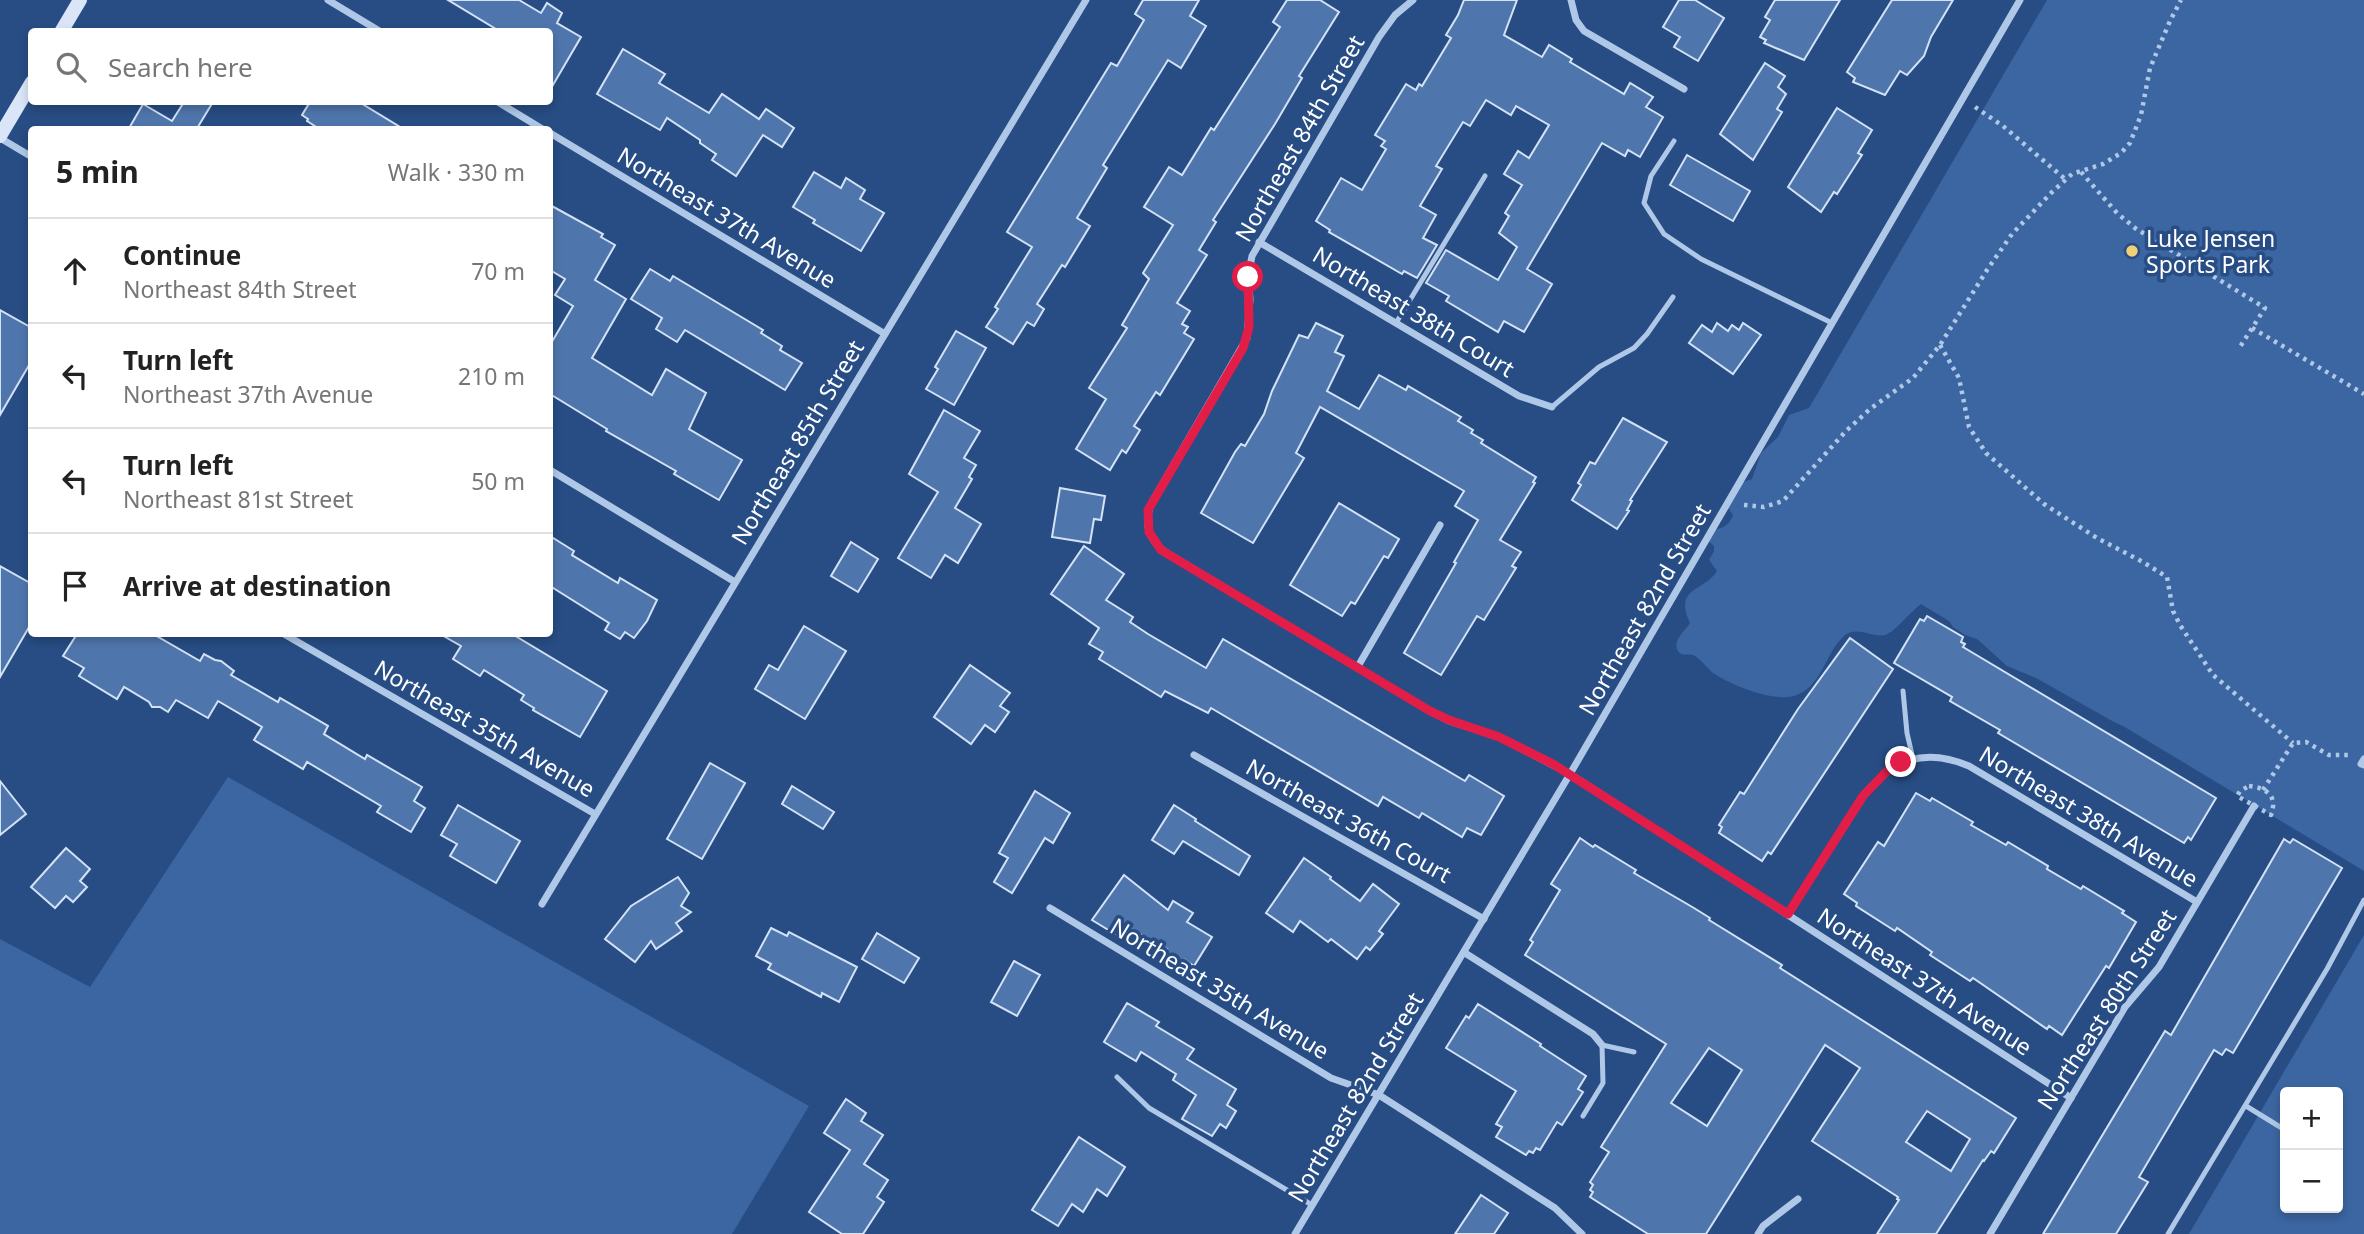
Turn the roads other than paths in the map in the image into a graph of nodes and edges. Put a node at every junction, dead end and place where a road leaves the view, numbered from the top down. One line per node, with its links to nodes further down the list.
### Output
1 (79, 0): 7 (street)
2 (328, 0): 8 (street)
3 (1086, 0): 22 (street, Northeast 85th Street)
4 (1413, 0): 18 (street, Northeast 84th Street)
5 (1571, 0): 10 (street)
6 (2020, 0): 21 (street, Northeast 82nd Street)
7 (63, 28)
8 (374, 28)
9 (28, 89): 14 (street)
10 (1684, 89)
11 (503, 105): 12 (street)
12 (537, 126)
13 (553, 135): 22 (street, Northeast 37th Avenue)
14 (0, 137): 16 (street)
15 (1674, 141): 21 (lane)
16 (28, 154)
17 (1485, 176): 20 (lane)
18 (1259, 242): 20 (street, Northeast 38th Court); 26 (street, Northeast 84th Street)
19 (1673, 298): 23 (lane)
20 (1396, 323): 23 (street, Northeast 38th Court)
21 (1832, 323): 33 (street, Northeast 82nd Street)
22 (885, 334): 27 (street, Northeast 85th Street)
23 (1552, 407)
24 (553, 472): 27 (street)
25 (1440, 525): 29 (street)
26 (1149, 532): 29 (street, Northeast 37th Avenue)
27 (735, 582): 35 (street, Northeast 85th Street)
28 (289, 637): 35 (street, Northeast 35th Avenue)
29 (1357, 668): 33 (street, Northeast 37th Avenue)
30 (1903, 691): 32 (lane)
31 (1194, 755): 41 (street, Northeast 36th Court)
32 (1917, 758): 37 (street, Northeast 38th Avenue); 40 (street)
33 (1570, 774): 40 (street, Northeast 37th Avenue); 41 (street, Northeast 82nd Street)
34 (2254, 806): 37 (street, Northeast 80th Street)
35 (595, 814): 38 (street, Northeast 85th Street)
36 (2364, 900): 48 (lane)
37 (2197, 902): 47 (street, Northeast 80th Street)
38 (542, 904)
39 (1050, 908): 46 (street, Northeast 35th Avenue)
40 (1788, 914): 47 (street, Northeast 37th Avenue)
41 (1485, 919): 42 (street, Northeast 82nd Street)
42 (1465, 953): 43 (street); 46 (street, Northeast 82nd Street)
43 (1602, 1045): 44 (lane); 49 (lane)
44 (1634, 1052)
45 (1117, 1077): 52 (lane)
46 (1379, 1095): 52 (street, Northeast 82nd Street); 54 (street, Northeast 35th Avenue)
47 (2071, 1098): 56 (street, Northeast 80th Street)
48 (2246, 1107): 50 (lane); 57 (lane)
49 (1583, 1116)
50 (2280, 1127)
51 (1798, 1199): 55 (street)
52 (1312, 1205): 53 (street, Northeast 82nd Street)
53 (1295, 1234)
54 (1582, 1234)
55 (1758, 1234)
56 (1990, 1234)
57 (2168, 1234)

